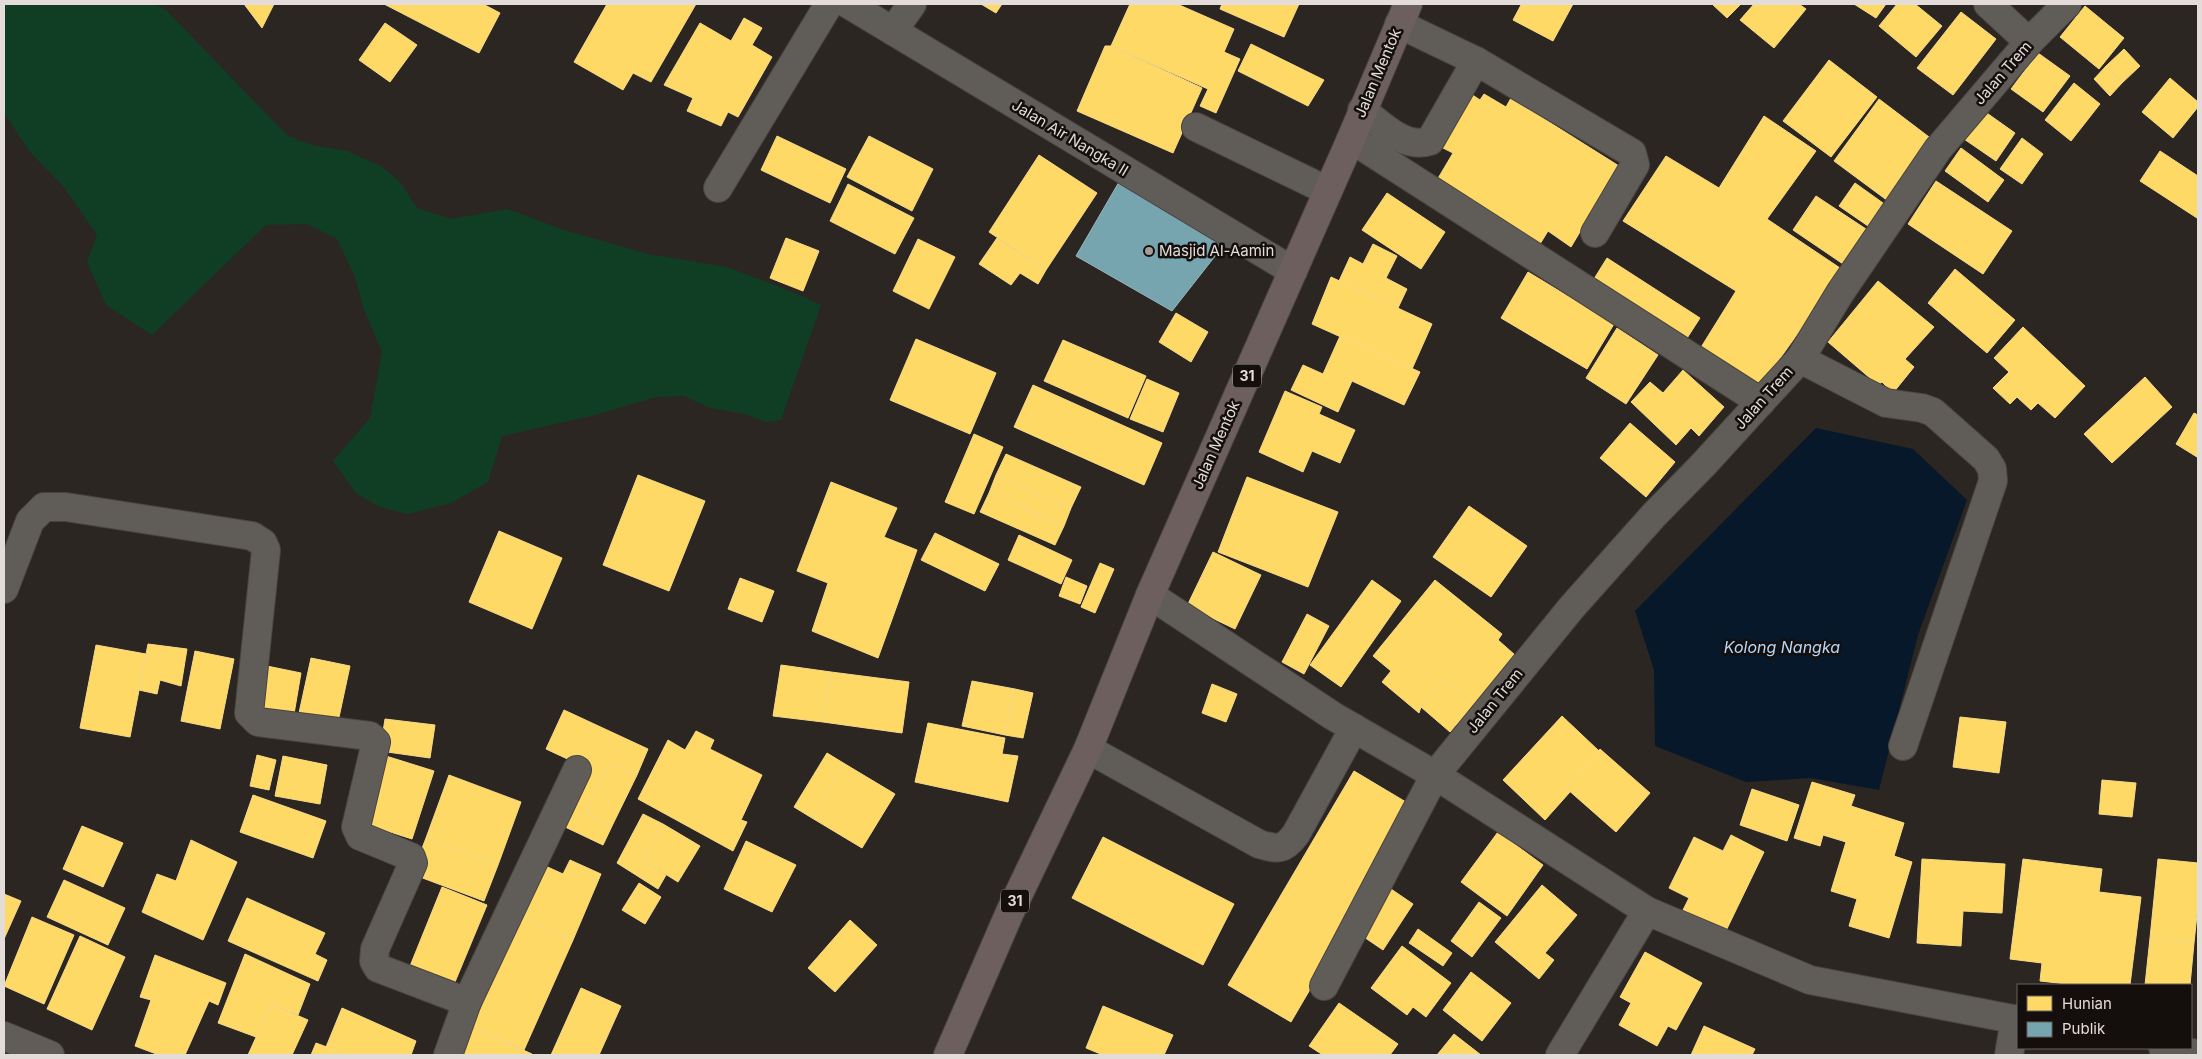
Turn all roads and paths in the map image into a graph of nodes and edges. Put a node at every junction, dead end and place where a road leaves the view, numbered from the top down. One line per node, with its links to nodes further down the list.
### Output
1 (829, 4): 13 (street)
2 (848, 4): 7 (street, Jalan Air Nangka II)
3 (912, 4): 7 (street)
4 (1988, 4): 8 (street)
5 (2067, 4): 8 (street, Jalan Trem)
6 (1404, 14): 9 (street); 10 (highway, Jalan Mentok / 31)
7 (893, 31): 16 (street, Jalan Air Nangka II)
8 (2029, 42): 17 (street, Jalan Trem)
9 (1476, 61): 10 (street); 15 (street)
10 (1362, 110): 12 (highway, Jalan Mentok / 31)
11 (1196, 127): 14 (street)
12 (1351, 139): 14 (highway, Jalan Mentok / 31); 18 (street)
13 (718, 188)
14 (1328, 191): 16 (highway, Jalan Mentok / 31)
15 (1595, 233)
16 (1293, 272): 20 (highway, Jalan Mentok / 31)
17 (1800, 359): 18 (street, Jalan Trem); 22 (street)
18 (1761, 402): 25 (street, Jalan Trem)
19 (4, 589): 28 (street)
20 (1150, 595): 21 (street); 23 (highway, Jalan Mentok / 31)
21 (1354, 728): 23 (street); 25 (street)
22 (1903, 746)
23 (1088, 749): 35 (highway, 31)
24 (577, 770): 28 (street)
25 (1435, 775): 26 (street); 27 (street, Jalan Trem)
26 (1647, 911): 29 (street); 36 (street)
27 (1324, 986)
28 (467, 1002): 34 (street)
29 (2017, 1020): 37 (street)
30 (5, 1041): 33 (street)
31 (2169, 1049): 32 (street)
32 (2198, 1054)
33 (50, 1055)
34 (448, 1055)
35 (948, 1055)
36 (1560, 1055)
37 (2009, 1055)

